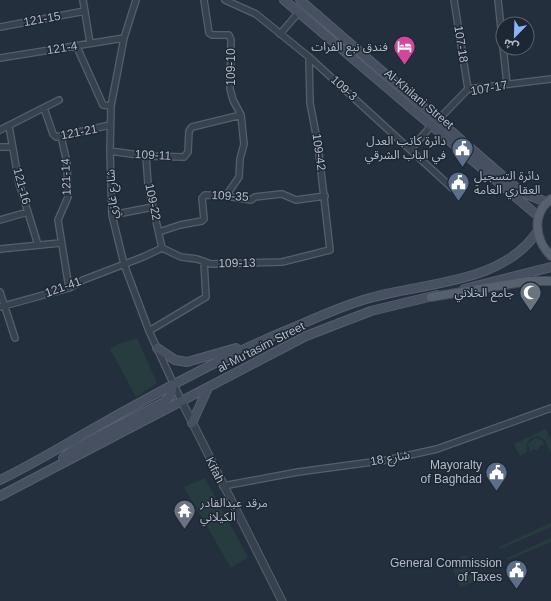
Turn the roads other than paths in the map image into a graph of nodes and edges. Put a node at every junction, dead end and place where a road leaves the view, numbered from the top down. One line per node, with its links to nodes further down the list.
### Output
1 (83, 0): 9 (street)
2 (136, 0): 13 (street, شارع غازي)
3 (204, 0): 24 (street, 109-10)
4 (225, 0): 12 (street, 109-3)
5 (284, 0): 10 (main road, Al-Khilani Street)
6 (300, 0): 25 (main road, Al-Khilani Street)
7 (454, 0): 20 (street, 107-18)
8 (498, 0): 19 (street)
9 (85, 11): 11 (street, 121-15); 14 (street)
10 (299, 12): 12 (street); 25 (main road, Al-Khilani Street)
11 (0, 26)
12 (280, 34): 16 (street, 109-3)
13 (124, 38): 14 (street, 121-4); 22 (street, شارع غازي)
14 (90, 43): 15 (street, 121-4)
15 (76, 45): 17 (street, 121-4); 22 (street)
16 (309, 57): 32 (street, 109-3); 37 (street, 109-42)
17 (0, 58)
18 (551, 79): 19 (street, 107-17)
19 (507, 84): 20 (street, 107-17)
20 (468, 89): 25 (street, 107-17)
21 (59, 100): 23 (street)
22 (111, 106): 26 (street, شارع غازي)
23 (44, 108): 27 (street); 29 (street, 121-21)
24 (241, 115): 34 (street, 109-11); 36 (street, 109-10)
25 (435, 122): 32 (street, 107-17); 38 (main road, Al-Khilani Street); 42 (main road, Al-Khilani Street)
26 (110, 125): 29 (street, 121-21); 33 (street, شارع غازي)
27 (9, 126): 28 (street); 30 (street, 121-16)
28 (0, 130)
29 (61, 136): 46 (street, 121-14)
30 (12, 147): 31 (street); 40 (street, 121-16)
31 (0, 148)
32 (411, 149): 35 (street, 109-3)
33 (110, 151): 34 (street, 109-11); 41 (street, شارع غازي)
34 (146, 156): 39 (street, 109-22)
35 (452, 188)
36 (226, 196): 37 (street, 109-35); 44 (street, 109-35)
37 (325, 196): 49 (street, 109-42)
38 (548, 200): 42 (main road)
39 (153, 208): 41 (street); 44 (street, 109-22)
40 (28, 212): 43 (street); 47 (street, 121-16)
41 (112, 215): 53 (street, شارع غازي)
42 (538, 216): 45 (main road)
43 (0, 220)
44 (159, 232): 48 (street, 109-22)
45 (537, 232): 51 (main road); 62 (main road, al-Mu'tasim Street)
46 (60, 243): 47 (street); 56 (street, 121-14)
47 (38, 245): 50 (street)
48 (162, 248): 52 (street, 109-13); 53 (street)
49 (331, 248): 52 (street, 109-13)
50 (0, 250)
51 (551, 256)
52 (204, 262): 60 (street)
53 (124, 264): 56 (street, 121-41); 60 (street, شارع غازي)
54 (551, 267): 58 (main road, al-Mu'tasim Street)
55 (551, 281): 58 (main road)
56 (69, 288): 59 (street, 121-41)
57 (0, 292): 59 (street)
58 (431, 297): 65 (main road, al-Mu'tasim Street)
59 (2, 306): 61 (street)
60 (149, 331): 63 (street, شارع غازي)
61 (15, 338)
62 (258, 342): 63 (main road); 64 (main road, al-Mu'tasim Street)
63 (157, 348): 64 (street, شارع غازي)
64 (173, 384): 66 (street, شارع غازي); 69 (main road); 70 (main road, al-Mu'tasim Street)
65 (208, 388): 66 (main road, al-Mu'tasim Street); 68 (main road)
66 (182, 402): 68 (street, Kifah); 69 (main road, al-Mu'tasim Street)
67 (551, 408): 71 (street, شارع 18)
68 (192, 423): 71 (street, Kifah)
69 (43, 473): 72 (main road, al-Mu'tasim Street)
70 (0, 481)
71 (223, 486): 73 (street, Kifah)
72 (0, 496)
73 (282, 601)

